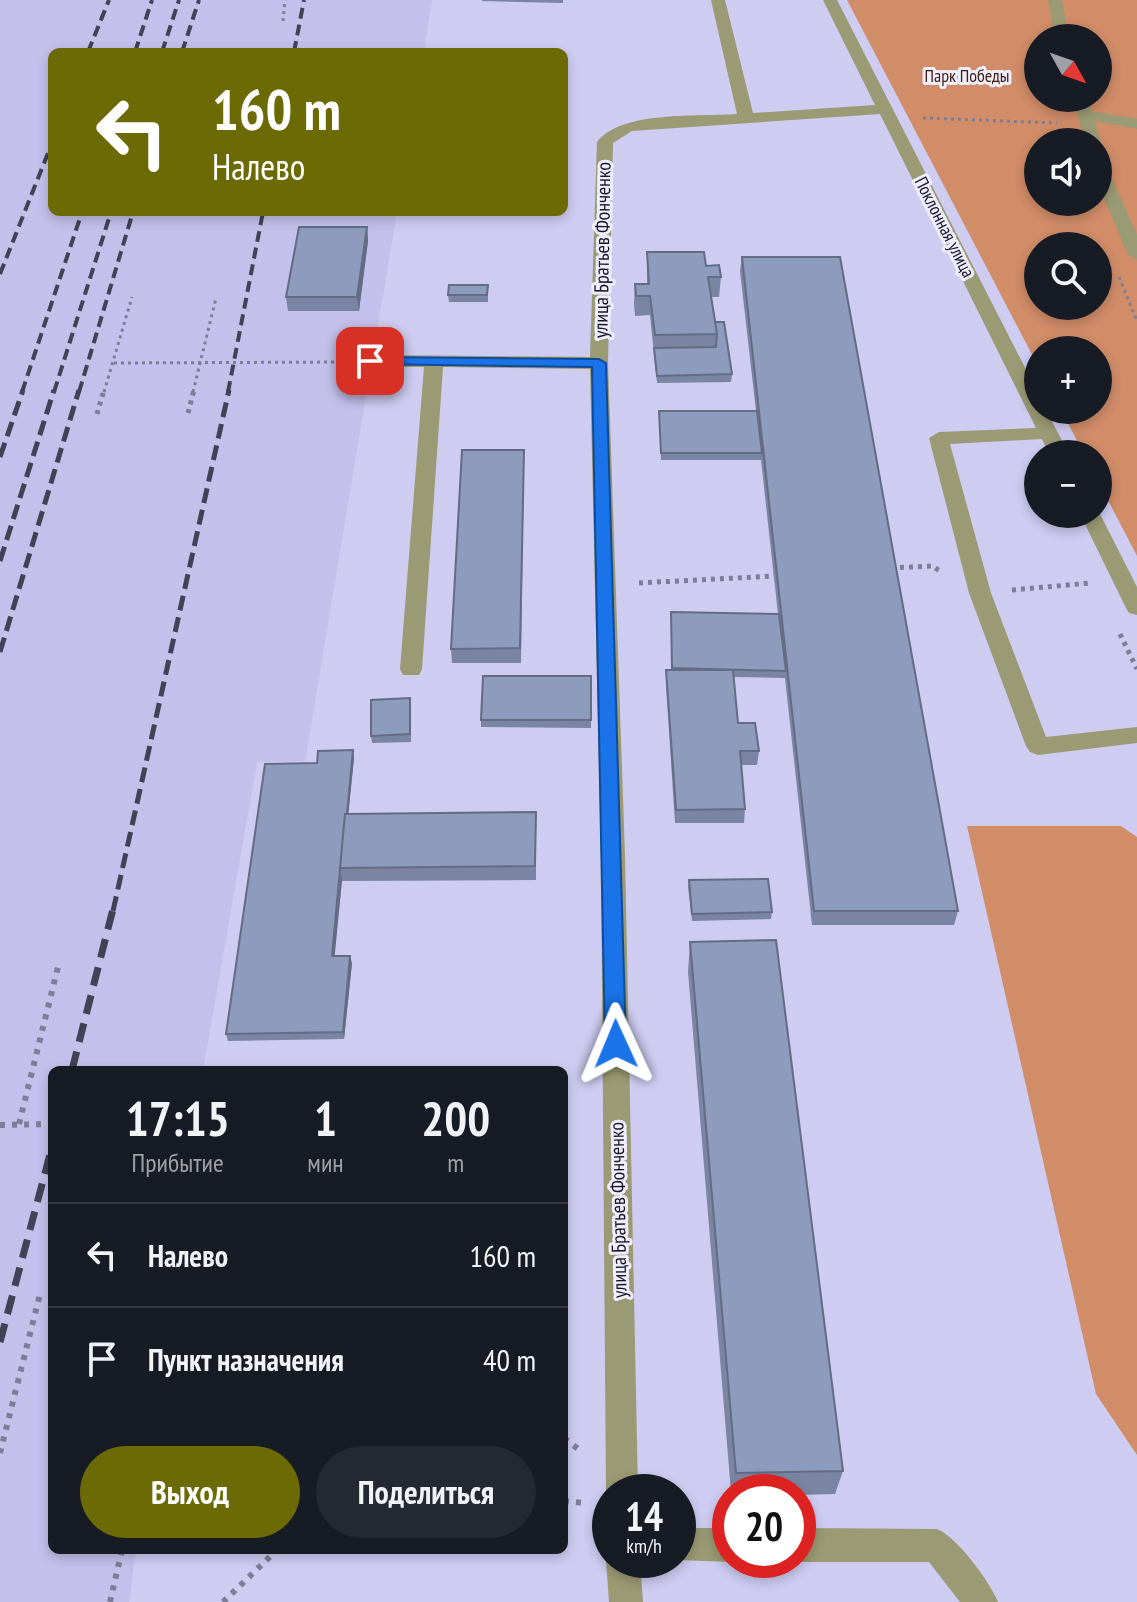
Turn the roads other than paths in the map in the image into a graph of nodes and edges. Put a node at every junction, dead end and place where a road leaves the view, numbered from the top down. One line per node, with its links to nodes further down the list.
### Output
1 (718, 0): 7 (street)
2 (830, 0): 6 (street, Поклонная улица)
3 (1055, 0): 4 (street)
4 (1059, 24)
5 (1086, 112): 8 (street)
6 (888, 115): 7 (street); 16 (street, Поклонная улица)
7 (746, 118): 15 (street, улица Братьев Фонченко)
8 (1088, 119): 9 (street); 10 (street)
9 (1137, 124)
10 (1090, 128)
11 (1112, 197): 12 (street)
12 (1137, 255)
13 (370, 361): 14 (street)
14 (434, 362): 15 (street); 20 (street)
15 (599, 363): 22 (street, улица Братьев Фонченко)
16 (1049, 433): 17 (street, Поклонная улица); 21 (street)
17 (1052, 440)
18 (1097, 528): 19 (street)
19 (1137, 608)
20 (411, 669)
21 (1137, 735)
22 (622, 1474)
23 (816, 1545): 26 (street)
24 (624, 1578): 25 (street)
25 (626, 1602)
26 (981, 1602)

